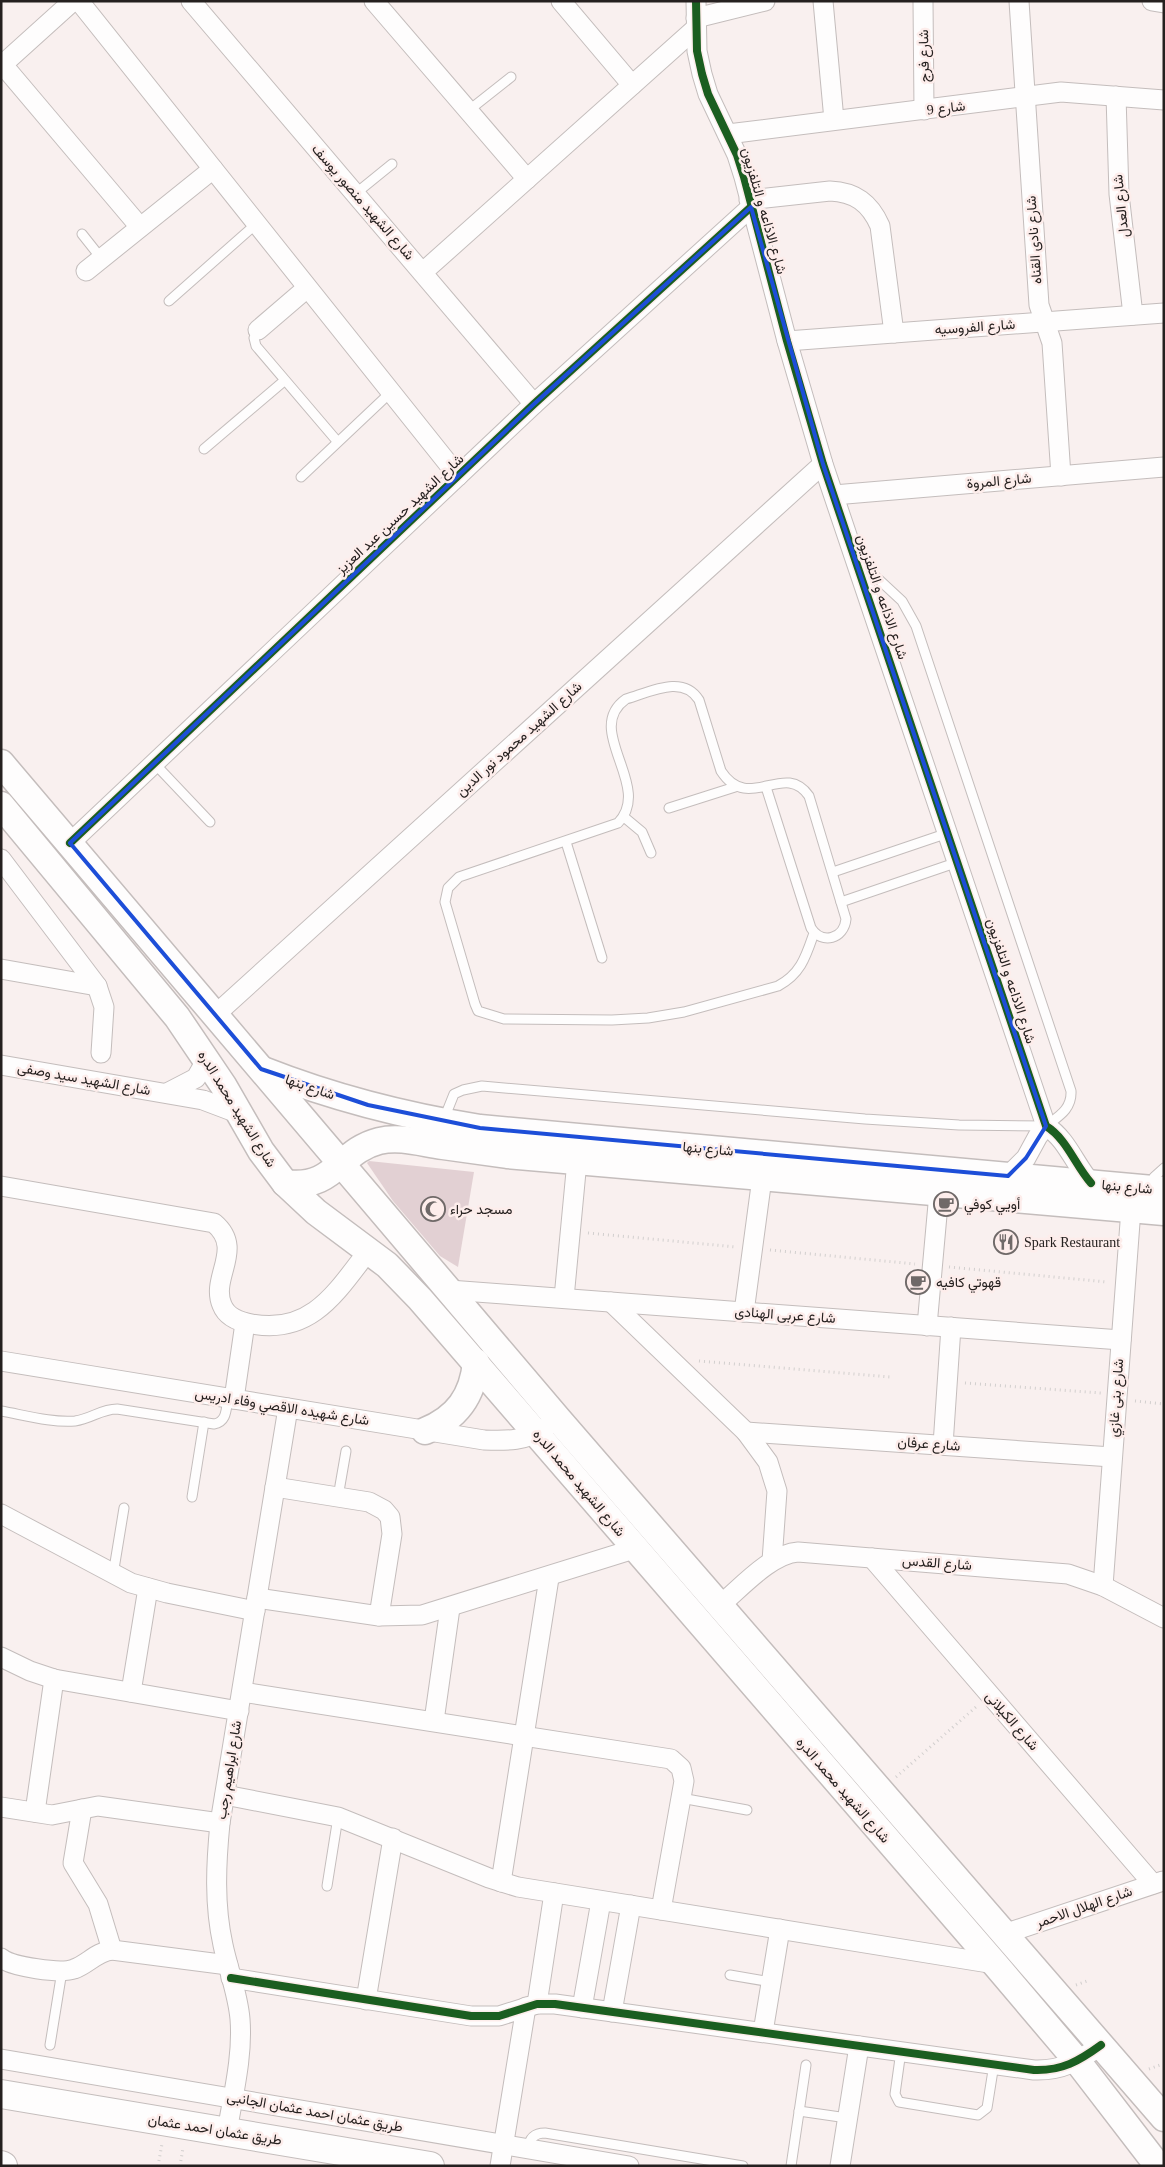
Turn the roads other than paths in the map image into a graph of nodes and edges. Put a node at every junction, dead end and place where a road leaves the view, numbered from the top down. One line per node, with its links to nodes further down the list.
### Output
1 (73, 1): 13 (street)
2 (79, 1): 24 (street)
3 (191, 1): 26 (street, شارع الشهيد منصور يوسف)
4 (374, 1): 20 (street)
5 (561, 1): 15 (street)
6 (765, 1): 12 (street)
7 (823, 1): 21 (street)
8 (923, 1): 19 (street, شارع فرج)
9 (1019, 1): 17 (street, شارع نادى القناه)
10 (1152, 1): 11 (street)
11 (1164, 3)
12 (696, 16): 15 (street); 22 (street, شارع الاذاعه و التلفزيون)
13 (2, 66): 29 (street)
14 (511, 77): 20 (lane)
15 (632, 85): 25 (street)
16 (1116, 96): 17 (street, شارع 9); 18 (street, شارع 9); 37 (street, شارع العدل)
17 (1024, 97): 19 (street, شارع 9); 38 (street, شارع نادى القناه)
18 (1164, 100)
19 (924, 110): 21 (street, شارع 9)
20 (468, 111): 25 (street)
21 (834, 120): 22 (street, شارع 9)
22 (728, 134): 27 (street, شارع الاذاعه و التلفزيون)
23 (392, 164): 26 (lane)
24 (213, 169): 28 (street); 29 (street)
25 (526, 179): 33 (street)
26 (356, 194): 33 (street, شارع الشهيد منصور يوسف)
27 (750, 204): 40 (street); 41 (street, شارع الاذاعه و التلفزيون); 44 (street, شارع الشهيد حسين عبد العزيز)
28 (256, 224): 34 (street); 35 (lane)
29 (140, 227): 31 (street)
30 (82, 234): 31 (lane)
31 (101, 258): 32 (street)
32 (86, 271)
33 (423, 272): 44 (street, شارع الشهيد منصور يوسف)
34 (307, 288): 39 (street); 43 (street)
35 (168, 301)
36 (1164, 313): 37 (street, شارع الفروسيه)
37 (1133, 315): 38 (street, شارع الفروسيه)
38 (1045, 322): 40 (street, شارع الفروسيه); 50 (street, شارع نادى القناه)
39 (258, 330): 42 (lane)
40 (894, 333): 41 (street, شارع الفروسيه)
41 (787, 341): 47 (street, شارع الاذاعه و التلفزيون)
42 (284, 380): 45 (lane); 46 (lane)
43 (391, 392): 45 (lane); 49 (street)
44 (534, 404): 49 (street, شارع الشهيد حسين عبد العزيز)
45 (338, 441): 51 (lane)
46 (204, 449)
47 (823, 464): 52 (street, شارع الاذاعه و التلفزيون); 76 (street, شارع الشهيد محمود نور الدين)
48 (1164, 467): 50 (street, شارع المروة)
49 (458, 476): 55 (street, شارع الشهيد حسين عبد العزيز)
50 (1061, 476): 52 (street, شارع المروة)
51 (301, 477)
52 (834, 495): 53 (street, شارع الاذاعه و التلفزيون)
53 (855, 559): 62 (street, شارع الاذاعه و التلفزيون); 84 (lane)
54 (1, 763): 64 (main road, شارع الشهيد محمد الدره)
55 (154, 763): 61 (lane); 64 (street, شارع الشهيد حسين عبد العزيز)
56 (735, 786): 57 (lane); 59 (lane); 60 (lane)
57 (766, 787): 68 (lane); 70 (lane)
58 (1, 805): 75 (main road, شارع الشهيد محمد الدره)
59 (669, 808)
60 (624, 817): 63 (lane); 65 (lane)
61 (210, 822)
62 (948, 832): 67 (street, شارع الاذاعه و التلفزيون); 68 (lane)
63 (566, 842): 70 (lane); 71 (lane)
64 (70, 844): 73 (main road, شارع الشهيد محمد الدره)
65 (651, 853)
66 (1, 859): 74 (street)
67 (958, 862): 69 (lane); 84 (street, شارع الاذاعه و التلفزيون)
68 (833, 872): 69 (lane)
69 (841, 902): 70 (lane)
70 (814, 933)
71 (602, 958)
72 (1, 969): 74 (street)
73 (177, 971): 75 (main road); 76 (main road, شارع الشهيد محمد الدره)
74 (97, 986): 77 (street)
75 (156, 990): 78 (main road, شارع الشهيد محمد الدره)
76 (215, 1015): 80 (main road, شارع الشهيد محمد الدره)
77 (100, 1054)
78 (207, 1059): 81 (street, شارع الشهيد سيد وصفى); 82 (main road, شارع الشهيد محمد الدره)
79 (1, 1065): 81 (street, شارع الشهيد سيد وصفى)
80 (261, 1069): 83 (main road, شارع بنها); 86 (main road, شارع الشهيد محمد الدره)
81 (167, 1093): 82 (street, شارع الشهيد سيد وصفى)
82 (240, 1114): 90 (main road, شارع الشهيد محمد الدره)
83 (443, 1122): 84 (lane); 87 (main road, شارع بنها)
84 (1046, 1126): 87 (street); 91 (street, شارع الاذاعه و التلفزيون)
85 (577, 1161): 86 (main road, شارع بنها); 88 (main road, شارع بنها); 98 (street)
86 (342, 1165): 90 (main road, شارع بنها); 97 (main road, شارع الشهيد محمد الدره)
87 (1008, 1176): 91 (main road, شارع بنها)
88 (762, 1178): 93 (main road, شارع بنها); 100 (street)
89 (1159, 1182): 91 (main road, شارع بنها)
90 (285, 1183): 96 (main road, شارع الشهيد محمد الدره)
91 (1091, 1183)
92 (1, 1186): 101 (street)
93 (939, 1193): 94 (main road, شارع بنها); 102 (street)
94 (1131, 1210): 95 (main road, شارع بنها); 104 (street, شارع بنى غازي)
95 (1164, 1212)
96 (369, 1250): 101 (street); 106 (main road, شارع الشهيد محمد الدره)
97 (449, 1290): 98 (street, شارع عربى الهنادى); 111 (main road, شارع الشهيد محمد الدره)
98 (564, 1298): 99 (street, شارع عربى الهنادى)
99 (611, 1302): 100 (street, شارع عربى الهنادى); 113 (street)
100 (744, 1312): 102 (street, شارع عربى الهنادى)
101 (245, 1323): 107 (street)
102 (927, 1326): 103 (street, شارع عربى الهنادى)
103 (951, 1328): 104 (street, شارع عربى الهنادى); 114 (street)
104 (1121, 1340): 116 (street, شارع بنى غازي)
105 (1, 1361): 107 (street, شارع شهيده الاقصي وفاء ادريس)
106 (476, 1362): 111 (main road, شارع الشهيد محمد الدره); 112 (main road)
107 (231, 1399): 108 (street, شارع شهيده الاقصي وفاء ادريس); 110 (lane)
108 (288, 1408): 112 (street, شارع شهيده الاقصي وفاء ادريس); 117 (street, شارع ابراهيم رجب)
109 (1, 1411): 110 (lane)
110 (204, 1422): 118 (lane)
111 (548, 1426): 112 (street, شارع شهيده الاقصي وفاء ادريس); 122 (main road, شارع الشهيد محمد الدره); 130 (main road, شارع الشهيد محمد الدره)
112 (426, 1430)
113 (746, 1432): 114 (street, شارع عرفان); 124 (street)
114 (943, 1445): 116 (street, شارع عرفان)
115 (346, 1451): 119 (lane)
116 (1112, 1457): 127 (street, شارع بنى غازي)
117 (275, 1486): 119 (street); 129 (street, شارع ابراهيم رجب)
118 (192, 1497)
119 (338, 1497): 132 (street)
120 (124, 1508): 125 (lane)
121 (1, 1514): 125 (street)
122 (634, 1550): 126 (street); 161 (main road, شارع الشهيد محمد الدره)
123 (872, 1558): 124 (street, شارع القدس); 127 (street, شارع القدس); 151 (street, شارع الكيلانى)
124 (772, 1561): 130 (street, شارع القدس)
125 (113, 1575): 128 (street)
126 (549, 1578): 131 (street); 140 (street)
127 (1103, 1586): 133 (street, شارع القدس)
128 (148, 1588): 129 (street); 136 (street)
129 (256, 1604): 132 (street); 137 (street, شارع ابراهيم رجب)
130 (719, 1606): 158 (main road, شارع الشهيد محمد الدره)
131 (450, 1608): 132 (street); 139 (street)
132 (379, 1616)
133 (1164, 1618)
134 (1, 1657): 135 (street)
135 (54, 1679): 136 (street); 146 (street)
136 (131, 1692): 138 (street)
137 (242, 1692): 138 (street, شارع ابراهيم رجب); 139 (street)
138 (239, 1711): 141 (street, شارع ابراهيم رجب)
139 (434, 1721): 140 (street)
140 (525, 1735): 142 (street); 150 (street)
141 (225, 1795): 147 (street); 148 (street, شارع ابراهيم رجب)
142 (681, 1798): 145 (lane); 156 (street)
143 (1, 1807): 146 (street)
144 (82, 1808): 146 (street); 148 (street); 159 (street)
145 (746, 1810)
146 (35, 1812)
147 (338, 1817): 149 (street); 152 (lane)
148 (220, 1823): 163 (street, شارع ابراهيم رجب)
149 (393, 1838): 150 (street); 166 (street)
150 (501, 1882): 153 (street)
151 (1158, 1882): 158 (street, شارع الهلال الاحمر)
152 (327, 1886)
153 (554, 1893): 154 (street); 167 (street)
154 (601, 1900): 155 (street); 168 (street)
155 (631, 1905): 156 (street); 169 (street)
156 (661, 1910): 157 (street)
157 (780, 1929): 161 (street); 165 (street)
158 (1004, 1934): 172 (main road, شارع الشهيد محمد الدره)
159 (112, 1950): 162 (street); 163 (street)
160 (1, 1958): 162 (street)
161 (994, 1964): 176 (main road, شارع الشهيد محمد الدره)
162 (62, 1971): 171 (lane)
163 (229, 1972): 166 (street); 180 (street, شارع ابراهيم رجب)
164 (730, 1975): 165 (lane)
165 (771, 1982): 170 (street)
166 (366, 2000): 167 (street)
167 (531, 2006): 168 (street); 185 (street)
168 (582, 2008): 169 (street)
169 (612, 2012): 170 (street)
170 (763, 2032): 173 (street)
171 (50, 2045)
172 (1101, 2045): 176 (street); 183 (main road, شارع الشهيد محمد الدره)
173 (859, 2046): 174 (street); 182 (street)
174 (900, 2051): 177 (street); 177 (lane)
175 (1, 2059): 180 (street, طريق عثمان احمد عثمان الجانبى)
176 (1078, 2062): 177 (street); 193 (main road, شارع الشهيد محمد الدره)
177 (994, 2064)
178 (806, 2065): 181 (lane)
179 (1, 2094): 184 (main road, طريق عثمان احمد عثمان)
180 (232, 2098): 184 (street, شارع ابراهيم رجب); 185 (street, طريق عثمان احمد عثمان الجانبى)
181 (799, 2111): 182 (lane); 191 (lane)
182 (847, 2118): 192 (street)
183 (1164, 2118)
184 (227, 2132): 187 (main road, طريق عثمان احمد عثمان)
185 (504, 2144): 186 (street, طريق عثمان احمد عثمان الجانبى); 188 (street)
186 (528, 2148): 189 (street, طريق عثمان احمد عثمان الجانبى); 190 (lane)
187 (430, 2166)
188 (500, 2166)
189 (629, 2166)
190 (743, 2166)
191 (791, 2166)
192 (840, 2166)
193 (1158, 2166)

